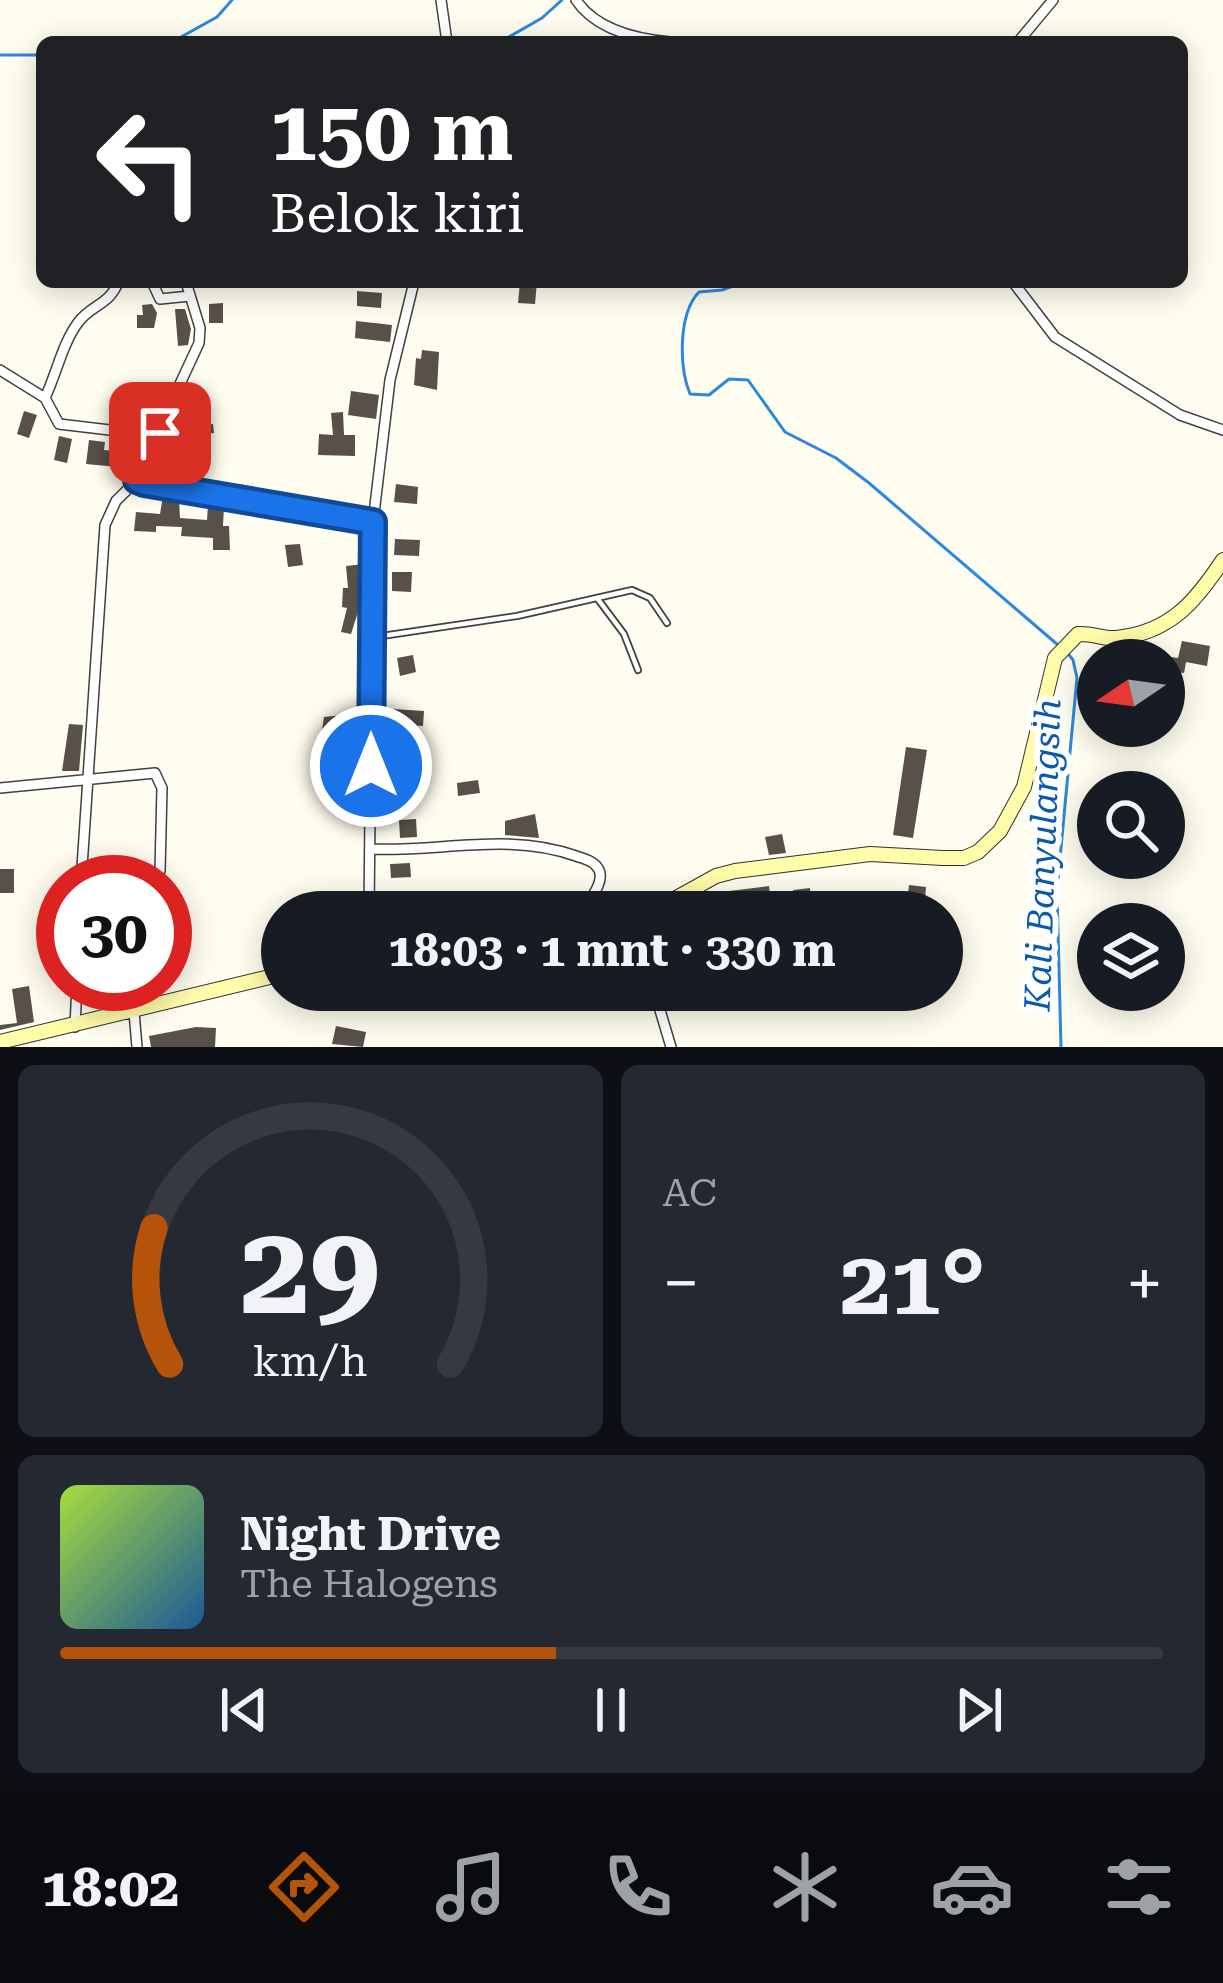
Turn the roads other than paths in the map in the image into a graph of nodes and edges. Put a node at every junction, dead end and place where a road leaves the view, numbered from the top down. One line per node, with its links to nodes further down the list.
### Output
1 (441, 0): 4 (street)
2 (577, 0): 5 (street)
3 (1053, 0): 6 (street)
4 (446, 36)
5 (633, 36)
6 (1023, 36)
7 (115, 288): 14 (street)
8 (155, 288): 12 (street)
9 (188, 288): 12 (street)
10 (413, 288): 17 (street)
11 (1017, 288): 15 (street)
12 (190, 296): 16 (street)
13 (0, 370): 14 (street)
14 (45, 398): 16 (street)
15 (1223, 430)
16 (138, 476): 17 (street); 23 (street)
17 (373, 522): 21 (street)
18 (1223, 560): 30 (street)
19 (597, 598): 20 (lane); 21 (lane); 22 (lane)
20 (668, 623)
21 (370, 638): 25 (street)
22 (638, 670)
23 (86, 780): 24 (street); 26 (street); 27 (street)
24 (0, 788)
25 (371, 849): 28 (street); 29 (street)
26 (82, 855)
27 (160, 855)
28 (370, 891)
29 (595, 891)
30 (688, 891)
31 (261, 979): 34 (street)
32 (76, 1011): 35 (street)
33 (660, 1011): 38 (street)
34 (131, 1013): 35 (street); 37 (street)
35 (75, 1027): 36 (street)
36 (0, 1042)
37 (137, 1047)
38 (671, 1047)

